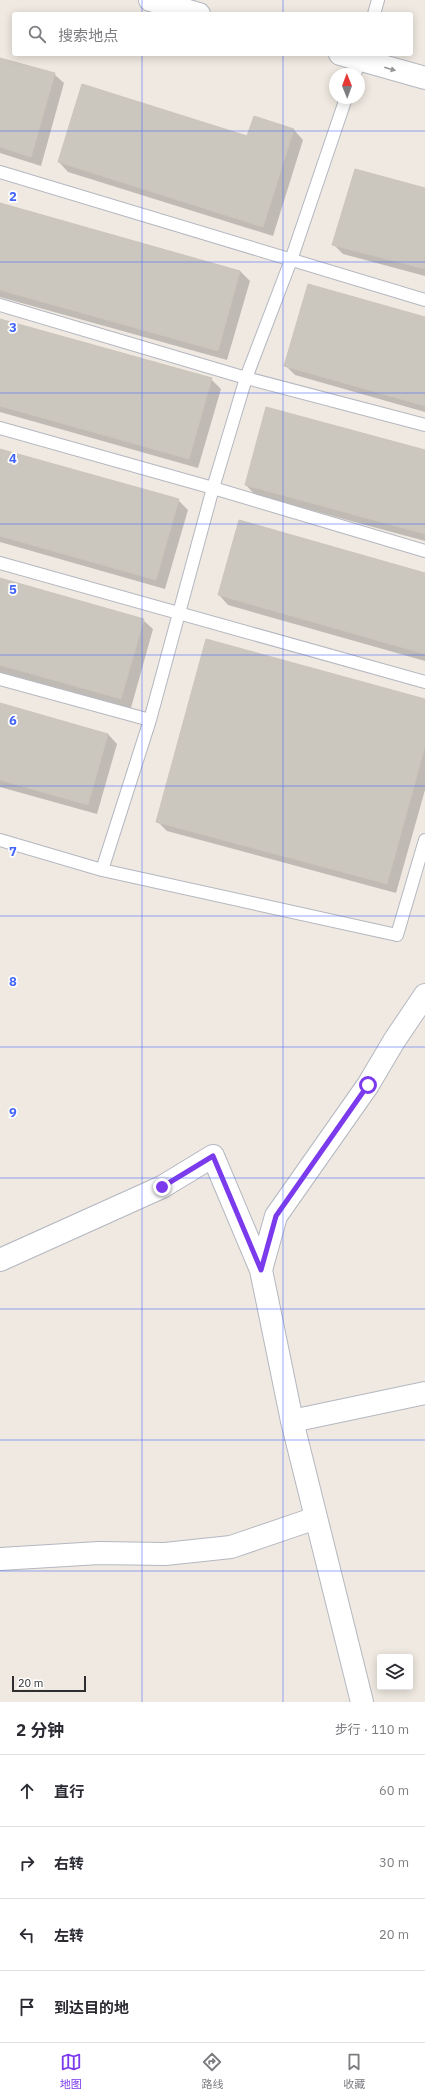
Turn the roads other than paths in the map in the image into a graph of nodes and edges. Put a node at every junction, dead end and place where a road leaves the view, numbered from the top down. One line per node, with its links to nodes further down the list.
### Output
1 (150, 0): 3 (street)
2 (378, 0): 4 (lane)
3 (192, 12)
4 (375, 12)
5 (354, 60): 6 (street, one-way to 6)
6 (425, 78)
7 (344, 104): 9 (lane)
8 (0, 172): 9 (lane)
9 (291, 260): 10 (lane); 12 (lane)
10 (425, 300)
11 (0, 304): 12 (lane)
12 (246, 378): 13 (lane); 15 (lane)
13 (425, 425)
14 (0, 428): 15 (lane)
15 (213, 488): 16 (lane); 18 (lane)
16 (425, 551)
17 (0, 563): 18 (lane)
18 (180, 614): 20 (lane); 21 (lane)
19 (0, 678): 21 (lane)
20 (425, 682)
21 (150, 720): 24 (lane)
22 (0, 840): 24 (lane)
23 (425, 840): 24 (lane)
24 (102, 870)
25 (425, 995): 27 (street)
26 (0, 1260): 27 (street)
27 (261, 1270): 29 (street)
28 (425, 1393): 29 (street)
29 (292, 1421): 30 (street)
30 (316, 1518): 31 (street); 32 (street)
31 (0, 1559)
32 (362, 1702)

